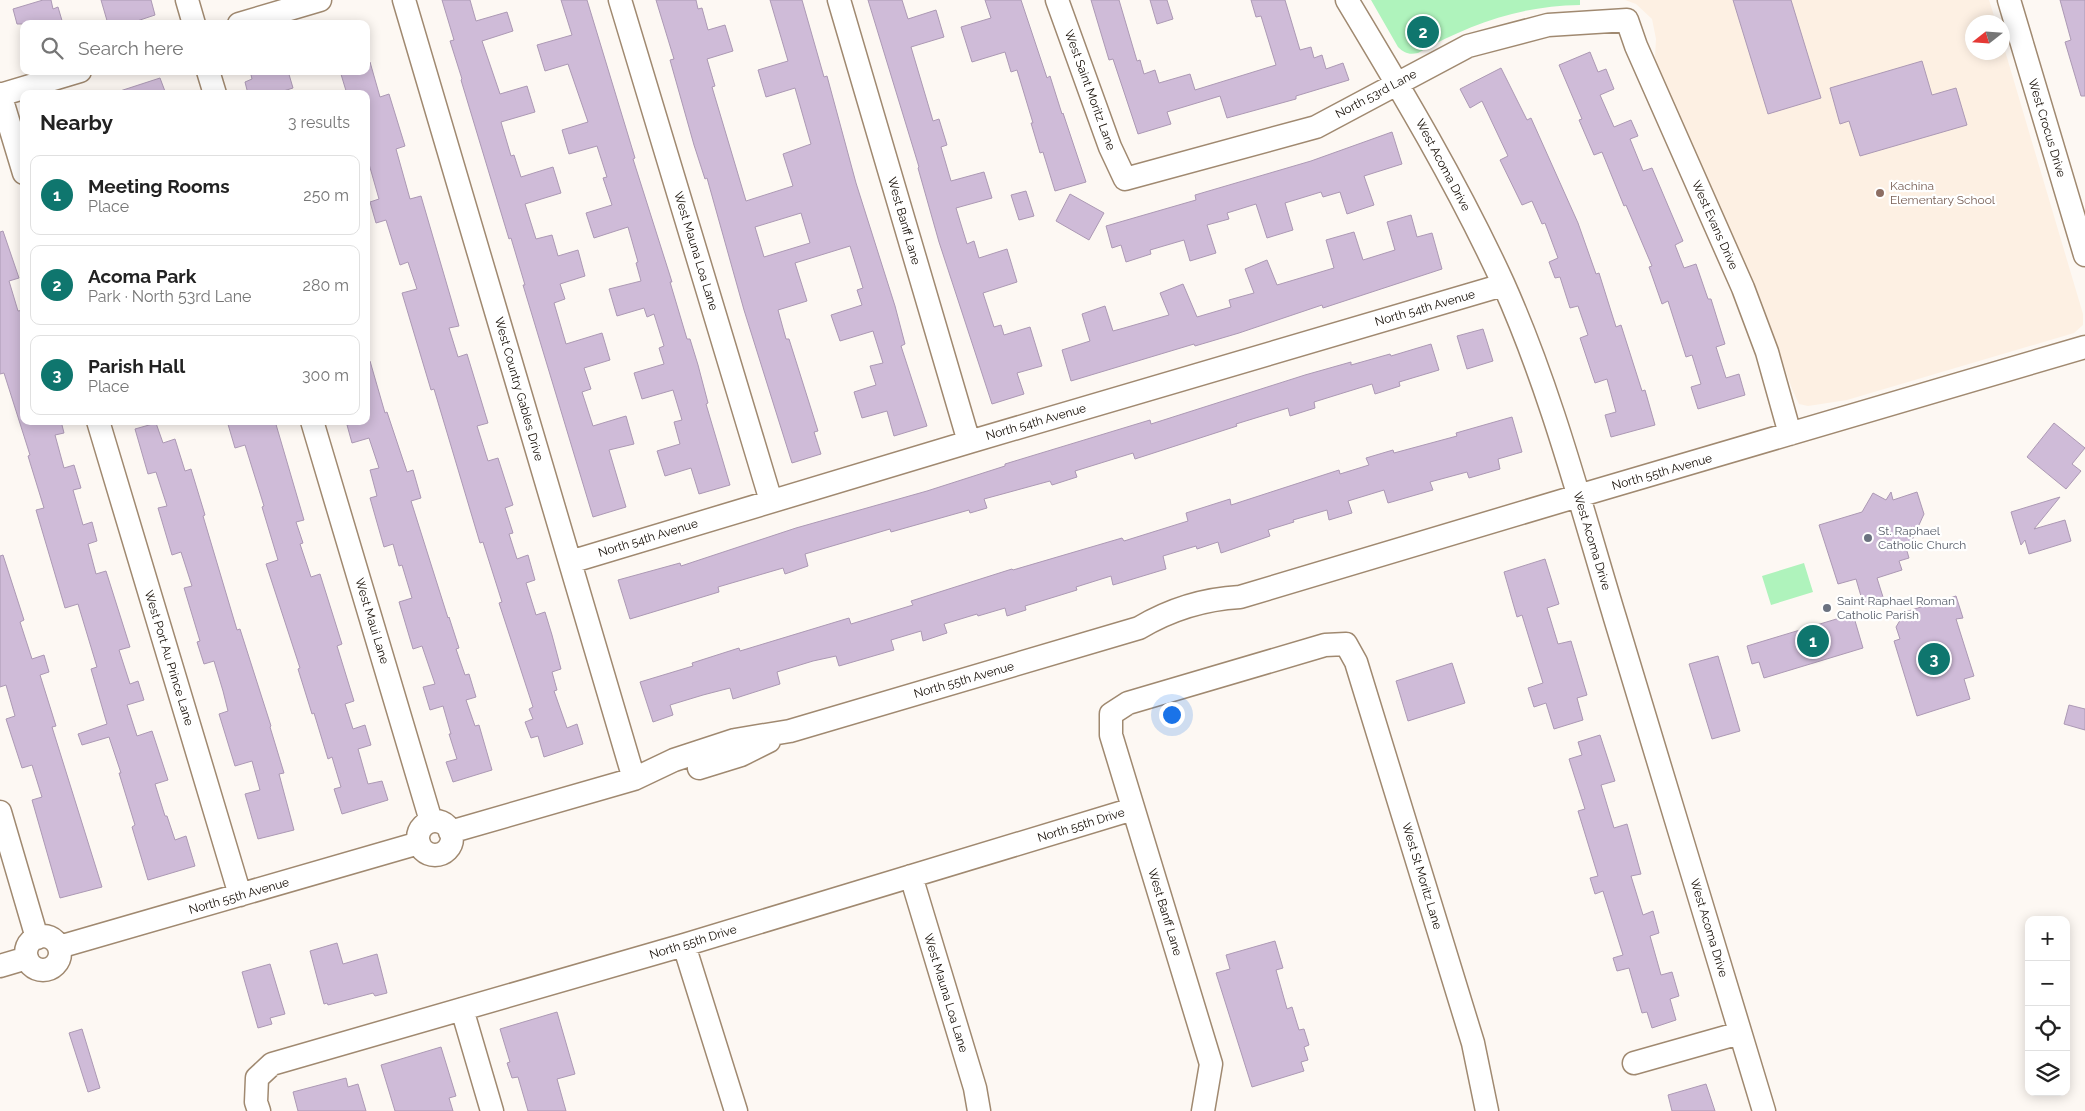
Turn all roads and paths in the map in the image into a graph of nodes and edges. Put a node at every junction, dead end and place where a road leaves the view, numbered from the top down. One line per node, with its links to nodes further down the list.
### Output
1 (187, 0): 9 (street)
2 (320, 0): 10 (street)
3 (404, 0): 28 (street, West Country Gables Drive)
4 (620, 0): 27 (street, West Mauna Loa Lane)
5 (838, 0): 25 (street, West Banff Lane)
6 (1057, 0): 18 (street, West Saint Moritz Lane)
7 (1348, 0): 14 (street, West Acoma Drive)
8 (2009, 0): 19 (street, West Crocus Drive)
9 (193, 20)
10 (252, 20)
11 (1627, 20): 14 (street, North 53rd Lane); 24 (street, West Evans Drive)
12 (67, 75): 16 (street)
13 (209, 75): 15 (street)
14 (1397, 83): 18 (street, North 53rd Lane); 20 (street, West Acoma Drive)
15 (214, 90)
16 (0, 95): 17 (street)
17 (20, 160)
18 (1125, 179)
19 (2085, 255)
20 (1504, 285): 25 (street, North 54th Avenue); 26 (street, West Acoma Drive)
21 (2085, 347): 24 (street, North 55th Avenue)
22 (99, 425): 36 (street, West Port Au Prince Lane)
23 (313, 425): 33 (street, West Maui Lane)
24 (1790, 434): 26 (street, North 55th Avenue)
25 (969, 442): 27 (street, North 54th Avenue)
26 (1578, 496): 30 (street, North 55th Avenue); 43 (street, West Acoma Drive)
27 (772, 502): 28 (street, North 54th Avenue)
28 (570, 562): 30 (street, West Country Gables Drive)
29 (1111, 714): 31 (street, West Banff Lane); 50 (street, West St Moritz Lane)
30 (634, 779): 33 (street, North 55th Avenue)
31 (1134, 809): 35 (street, North 55th Drive); 49 (street, West Banff Lane)
32 (0, 812): 37 (street)
33 (441, 826): 34 (street); 34 (street)
34 (418, 843): 36 (street, North 55th Avenue)
35 (911, 876): 38 (street, North 55th Drive); 48 (street, West Mauna Loa Lane)
36 (240, 895): 39 (street, North 55th Avenue)
37 (37, 938): 39 (street); 40 (street)
38 (684, 945): 42 (street, North 55th Drive); 47 (street)
39 (59, 948): 40 (street)
40 (27, 958): 41 (street)
41 (0, 966)
42 (462, 1009): 45 (street, North 55th Drive); 46 (street)
43 (1740, 1033): 44 (street); 51 (street, West Acoma Drive)
44 (1634, 1063)
45 (259, 1111)
46 (492, 1111)
47 (736, 1111)
48 (979, 1111)
49 (1203, 1111)
50 (1487, 1111)
51 (1764, 1111)

